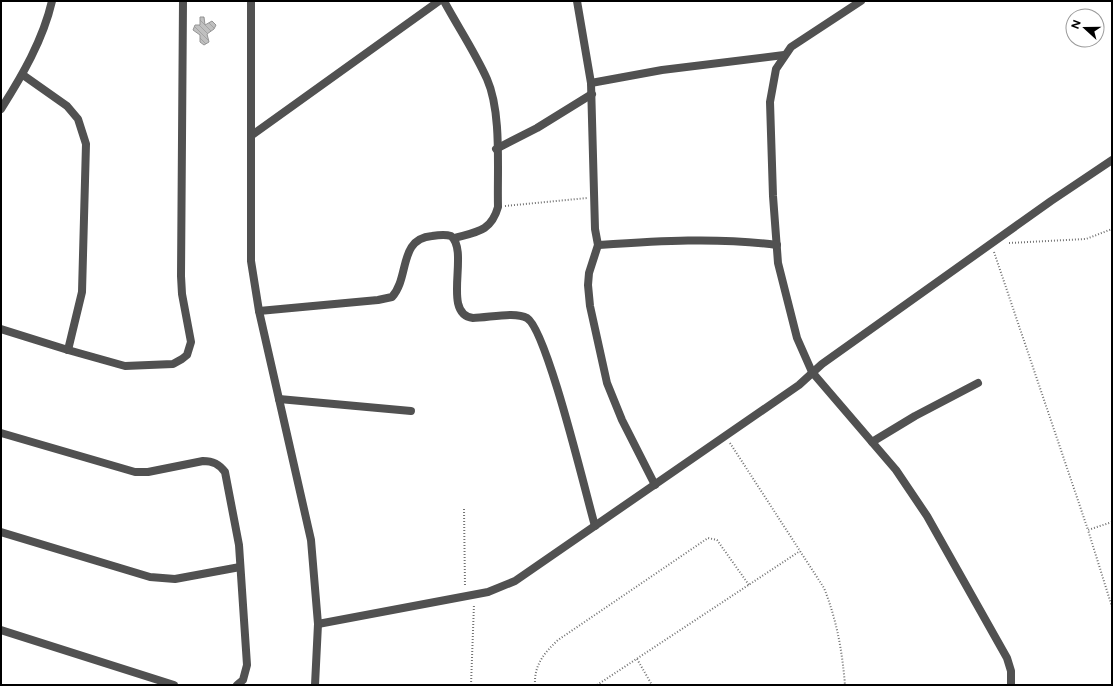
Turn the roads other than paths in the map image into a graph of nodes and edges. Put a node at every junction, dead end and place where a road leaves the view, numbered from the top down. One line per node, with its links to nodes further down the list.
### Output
1 (52, 1): 9 (street)
2 (183, 1): 21 (street)
3 (251, 1): 13 (street)
4 (438, 1): 13 (street)
5 (444, 1): 14 (street)
6 (577, 1): 10 (street)
7 (861, 1): 8 (street)
8 (784, 55): 10 (street); 18 (street)
9 (23, 75): 12 (street); 21 (street)
10 (591, 83): 11 (street)
11 (592, 94): 14 (street); 17 (street)
12 (1, 109)
13 (252, 135): 19 (street)
14 (496, 149): 16 (street)
15 (1112, 160): 22 (street)
16 (454, 238): 19 (street); 29 (street)
17 (598, 245): 18 (street); 28 (street)
18 (777, 245): 22 (street)
19 (259, 311): 24 (street)
20 (1, 329): 21 (street)
21 (68, 350)
22 (812, 372): 27 (street); 28 (street)
23 (978, 383): 27 (street)
24 (279, 399): 25 (street); 32 (street)
25 (411, 411)
26 (1, 433): 31 (street)
27 (872, 442): 37 (street)
28 (654, 485): 29 (street)
29 (595, 526): 32 (street)
30 (1, 532): 31 (street)
31 (240, 567): 35 (street)
32 (318, 624): 36 (street)
33 (1, 630): 34 (street)
34 (174, 685)
35 (237, 685)
36 (315, 685)
37 (1011, 685)

